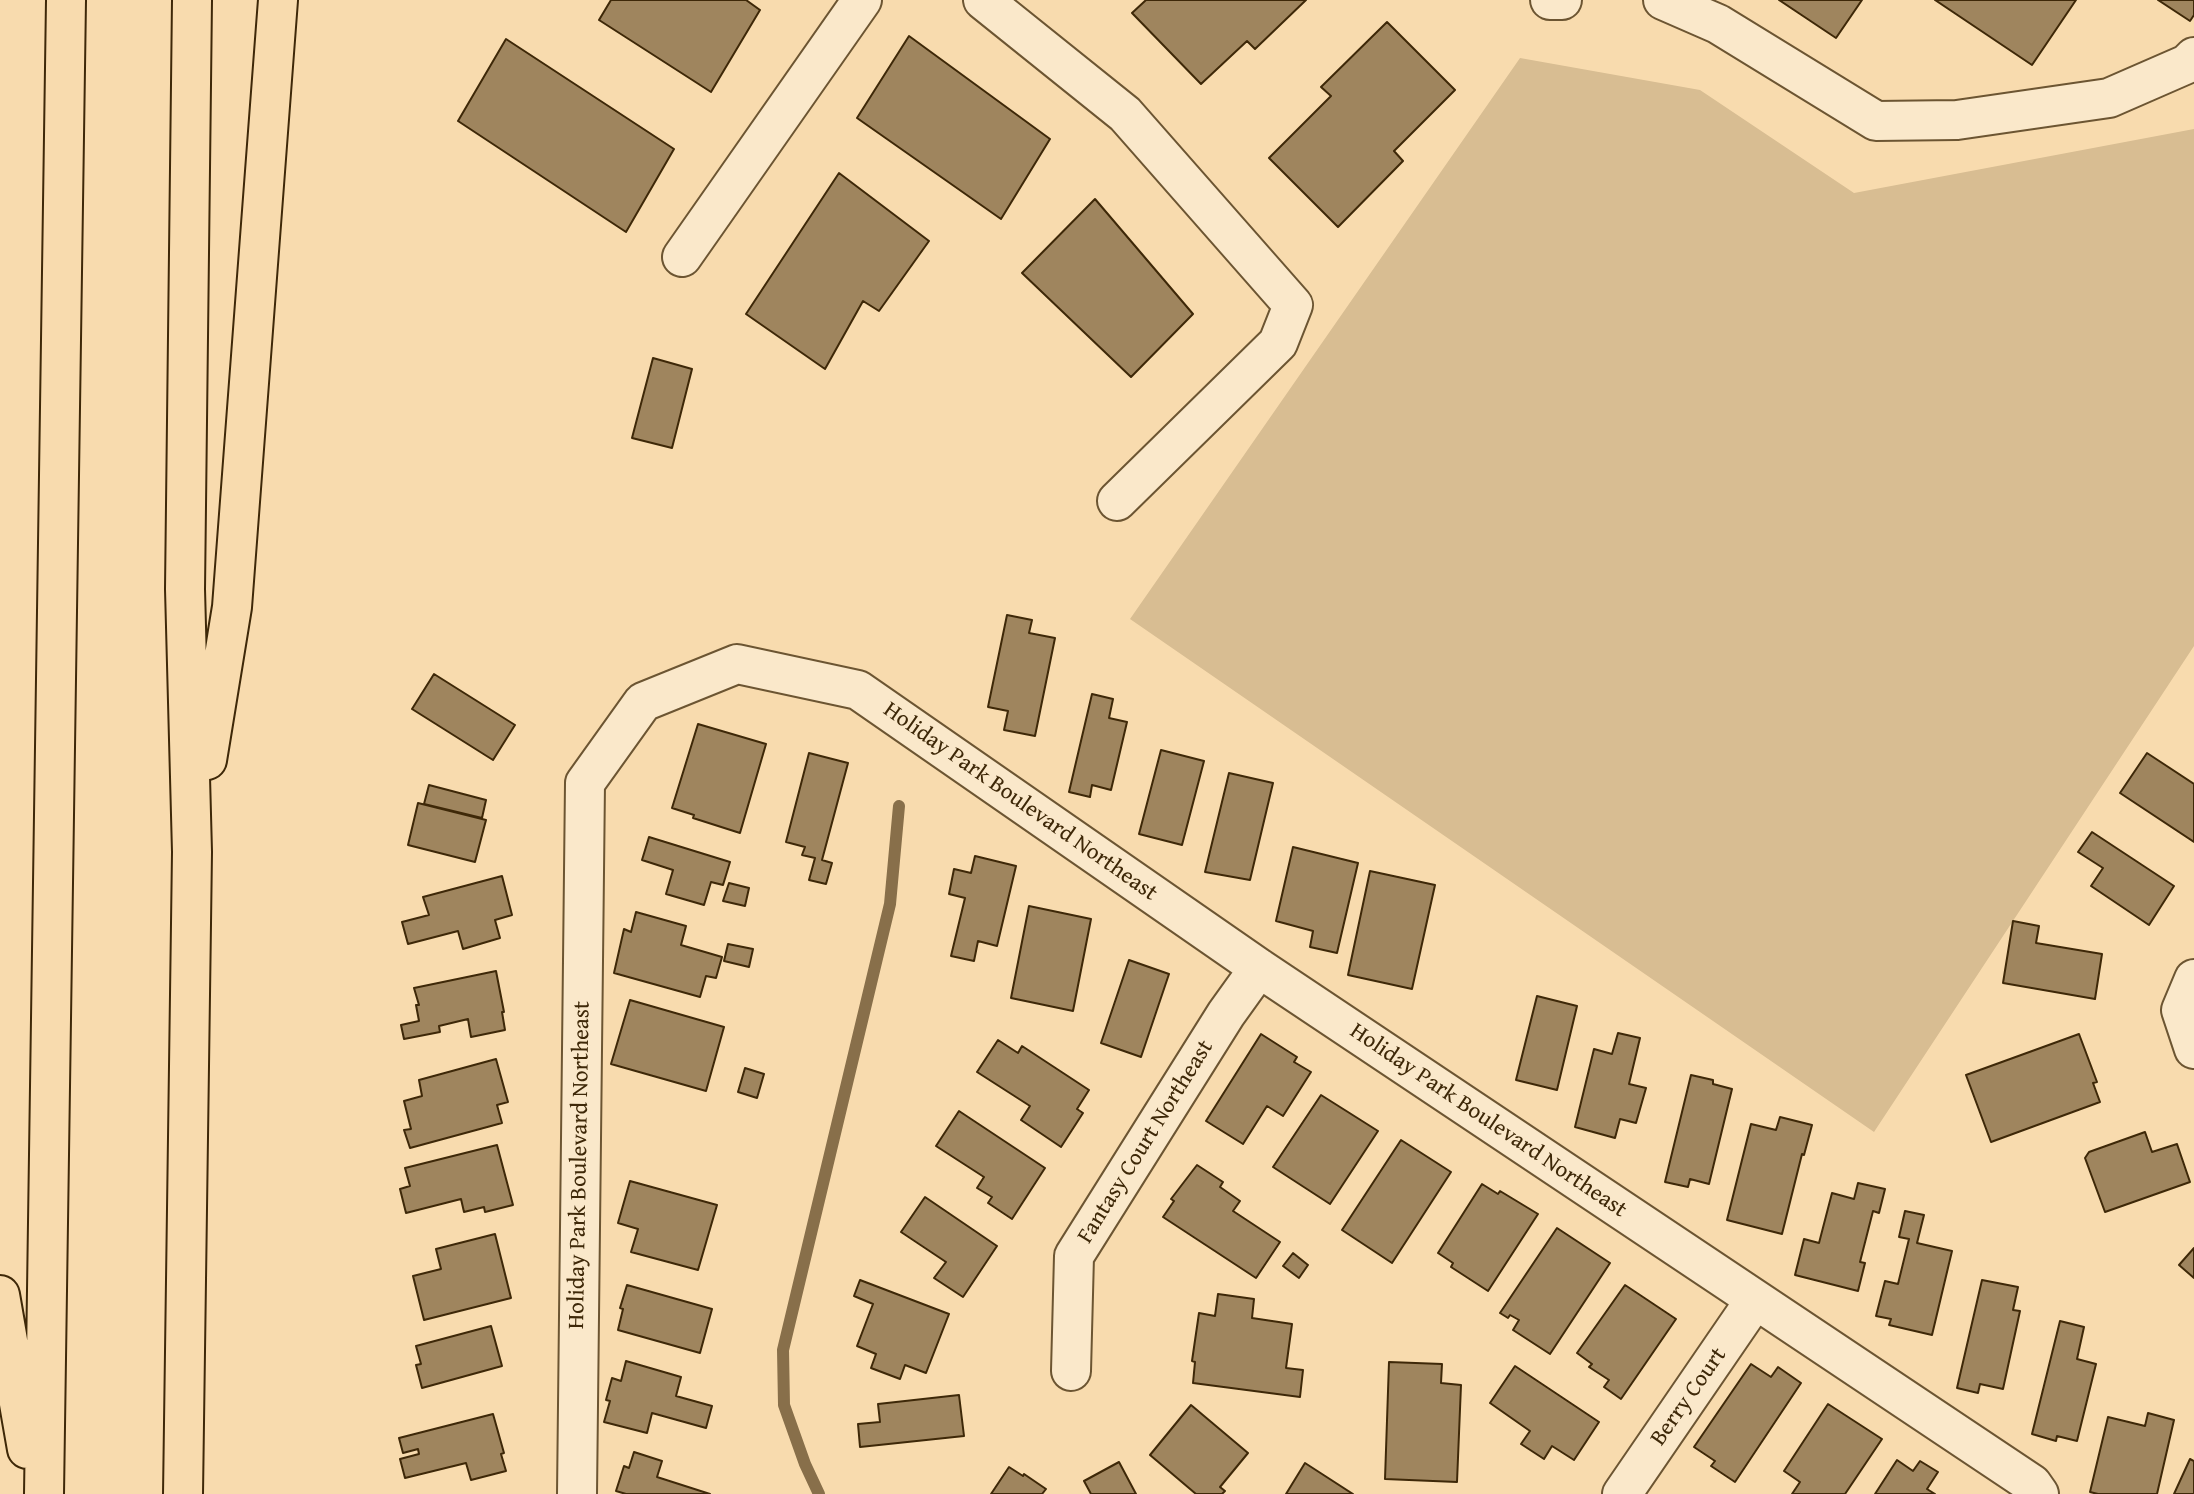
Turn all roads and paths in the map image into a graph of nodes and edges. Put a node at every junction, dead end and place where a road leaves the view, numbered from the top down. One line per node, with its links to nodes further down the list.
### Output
1 (66, 0): 20 (highway)
2 (192, 0): 12 (highway)
3 (278, 0): 12 (highway)
4 (862, 0): 10 (street)
5 (984, 0): 11 (street)
6 (1550, 0): 7 (street)
7 (1562, 0)
8 (1663, 0): 9 (street)
9 (2194, 57)
10 (682, 257)
11 (1117, 501)
12 (192, 852): 21 (highway)
13 (1259, 968): 17 (street, Holiday Park Boulevard Northeast); 18 (street, Fantasy Court Northeast); 22 (street, Holiday Park Boulevard Northeast)
14 (2194, 979): 15 (street)
15 (2194, 1049)
16 (0, 1296): 19 (highway)
17 (1755, 1300): 23 (street, Berry Court); 24 (street, Holiday Park Boulevard Northeast)
18 (1071, 1371)
19 (35, 1494)
20 (44, 1494)
21 (183, 1494)
22 (577, 1494)
23 (1622, 1494)
24 (2039, 1494)

